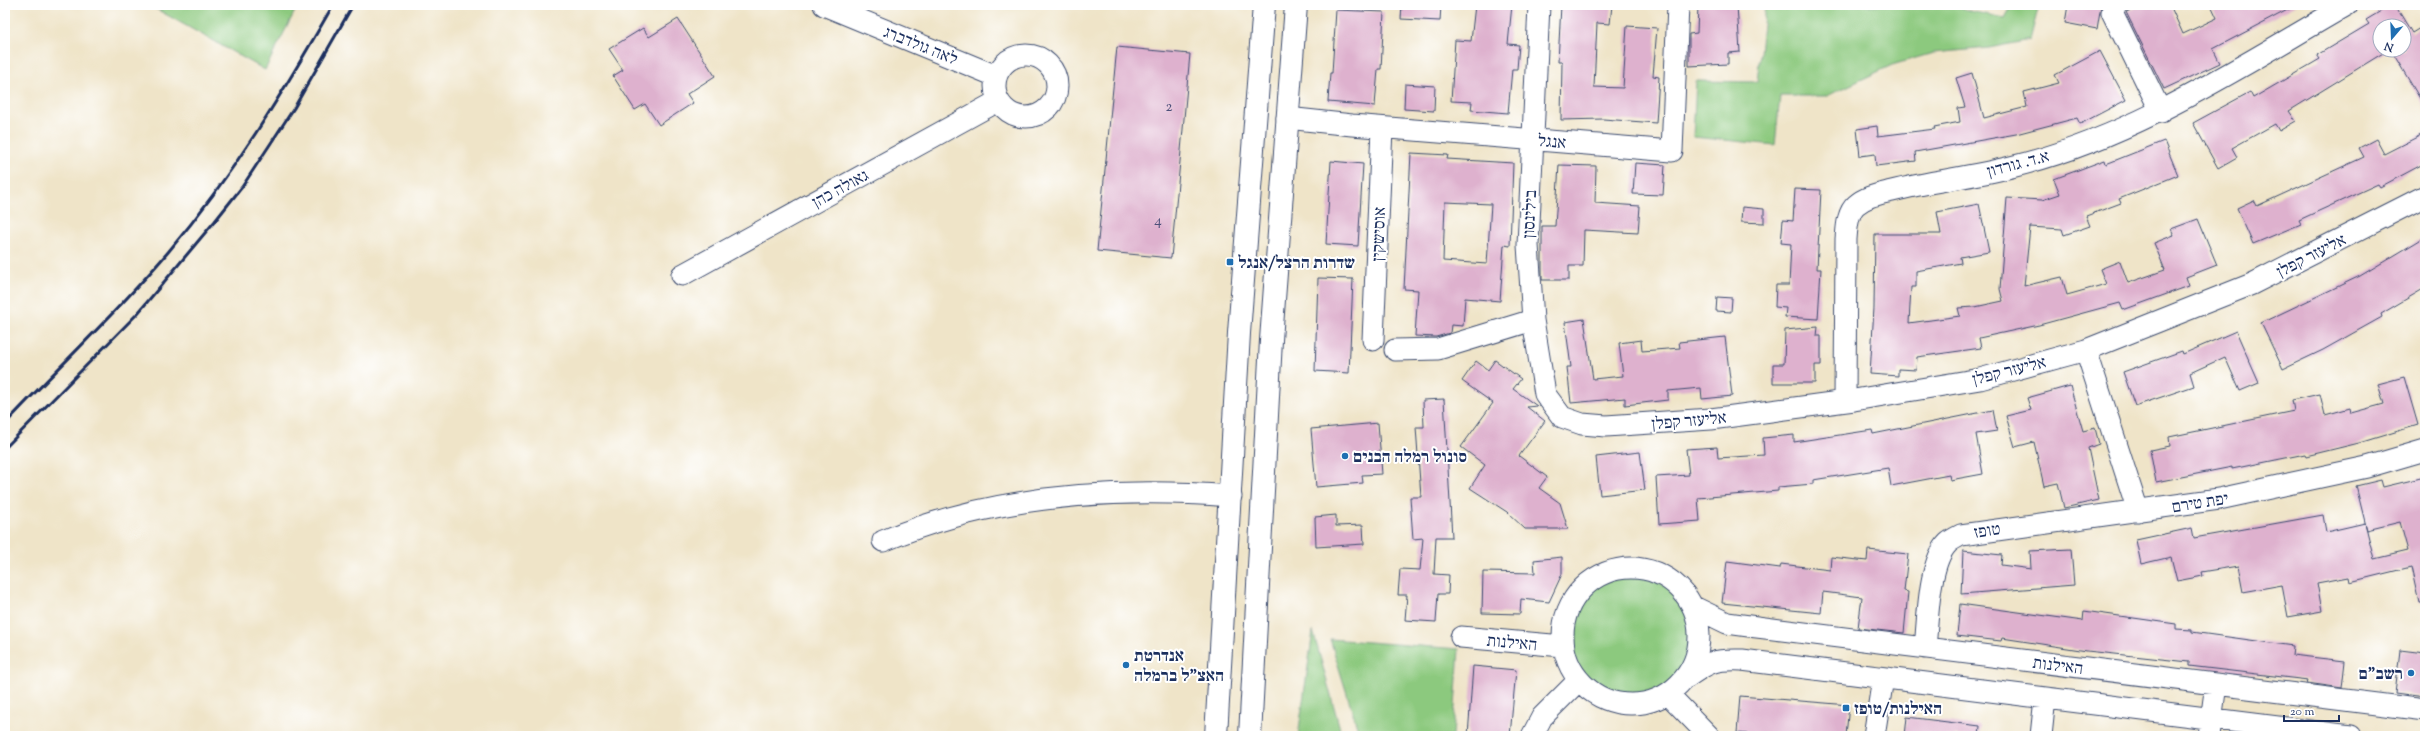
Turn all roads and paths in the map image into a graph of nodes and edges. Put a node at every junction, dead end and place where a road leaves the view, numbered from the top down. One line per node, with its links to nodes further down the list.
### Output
1 (824, 5): 10 (street, לאה גולדברג)
2 (1251, 5): 9 (highway)
3 (1264, 5): 9 (highway)
4 (1296, 5): 13 (highway)
5 (1539, 5): 15 (street, בילינסון)
6 (1678, 5): 15 (street, אנגל)
7 (2116, 5): 12 (street)
8 (2347, 5): 12 (street, א.ד. גורדון)
9 (1260, 42): 25 (highway)
10 (996, 76): 11 (street); 11 (street)
11 (998, 101): 17 (street, גאולה כהן)
12 (2161, 112): 22 (street, א.ד. גורדון)
13 (1287, 118): 14 (street, אנגל); 41 (highway)
14 (1382, 128): 15 (street, אנגל); 19 (street, אוסישקין)
15 (1533, 140): 18 (street, בילינסון)
16 (2425, 196): 21 (street, אליעזר קפלן)
17 (682, 275)
18 (1533, 320): 20 (street); 23 (street, בילינסון)
19 (1373, 340)
20 (1395, 350)
21 (2086, 350): 22 (street, אליעזר קפלן); 26 (street)
22 (1845, 401): 23 (street, אליעזר קפלן)
23 (1562, 417)
24 (2425, 450): 26 (street, יפת טירם)
25 (1230, 496): 27 (street); 40 (highway)
26 (2138, 511): 31 (street, טופז)
27 (883, 541)
28 (1694, 607): 30 (street); 31 (street, האילנות); 32 (street)
29 (1461, 637): 30 (street, האילנות)
30 (1563, 646): 34 (street)
31 (1925, 648): 35 (street, האילנות)
32 (1686, 678): 33 (street, האילנות); 36 (street)
33 (1883, 678): 37 (street, האילנות); 44 (street)
34 (1578, 681): 36 (street); 42 (street)
35 (2216, 684): 38 (street, האילנות); 39 (street)
36 (1668, 694): 43 (street)
37 (2045, 698): 39 (street, האילנות); 45 (street)
38 (2425, 710)
39 (2210, 727): 46 (street, האילנות)
40 (1216, 736)
41 (1250, 736)
42 (1532, 736)
43 (1709, 736)
44 (1874, 736)
45 (2041, 736)
46 (2351, 736)

